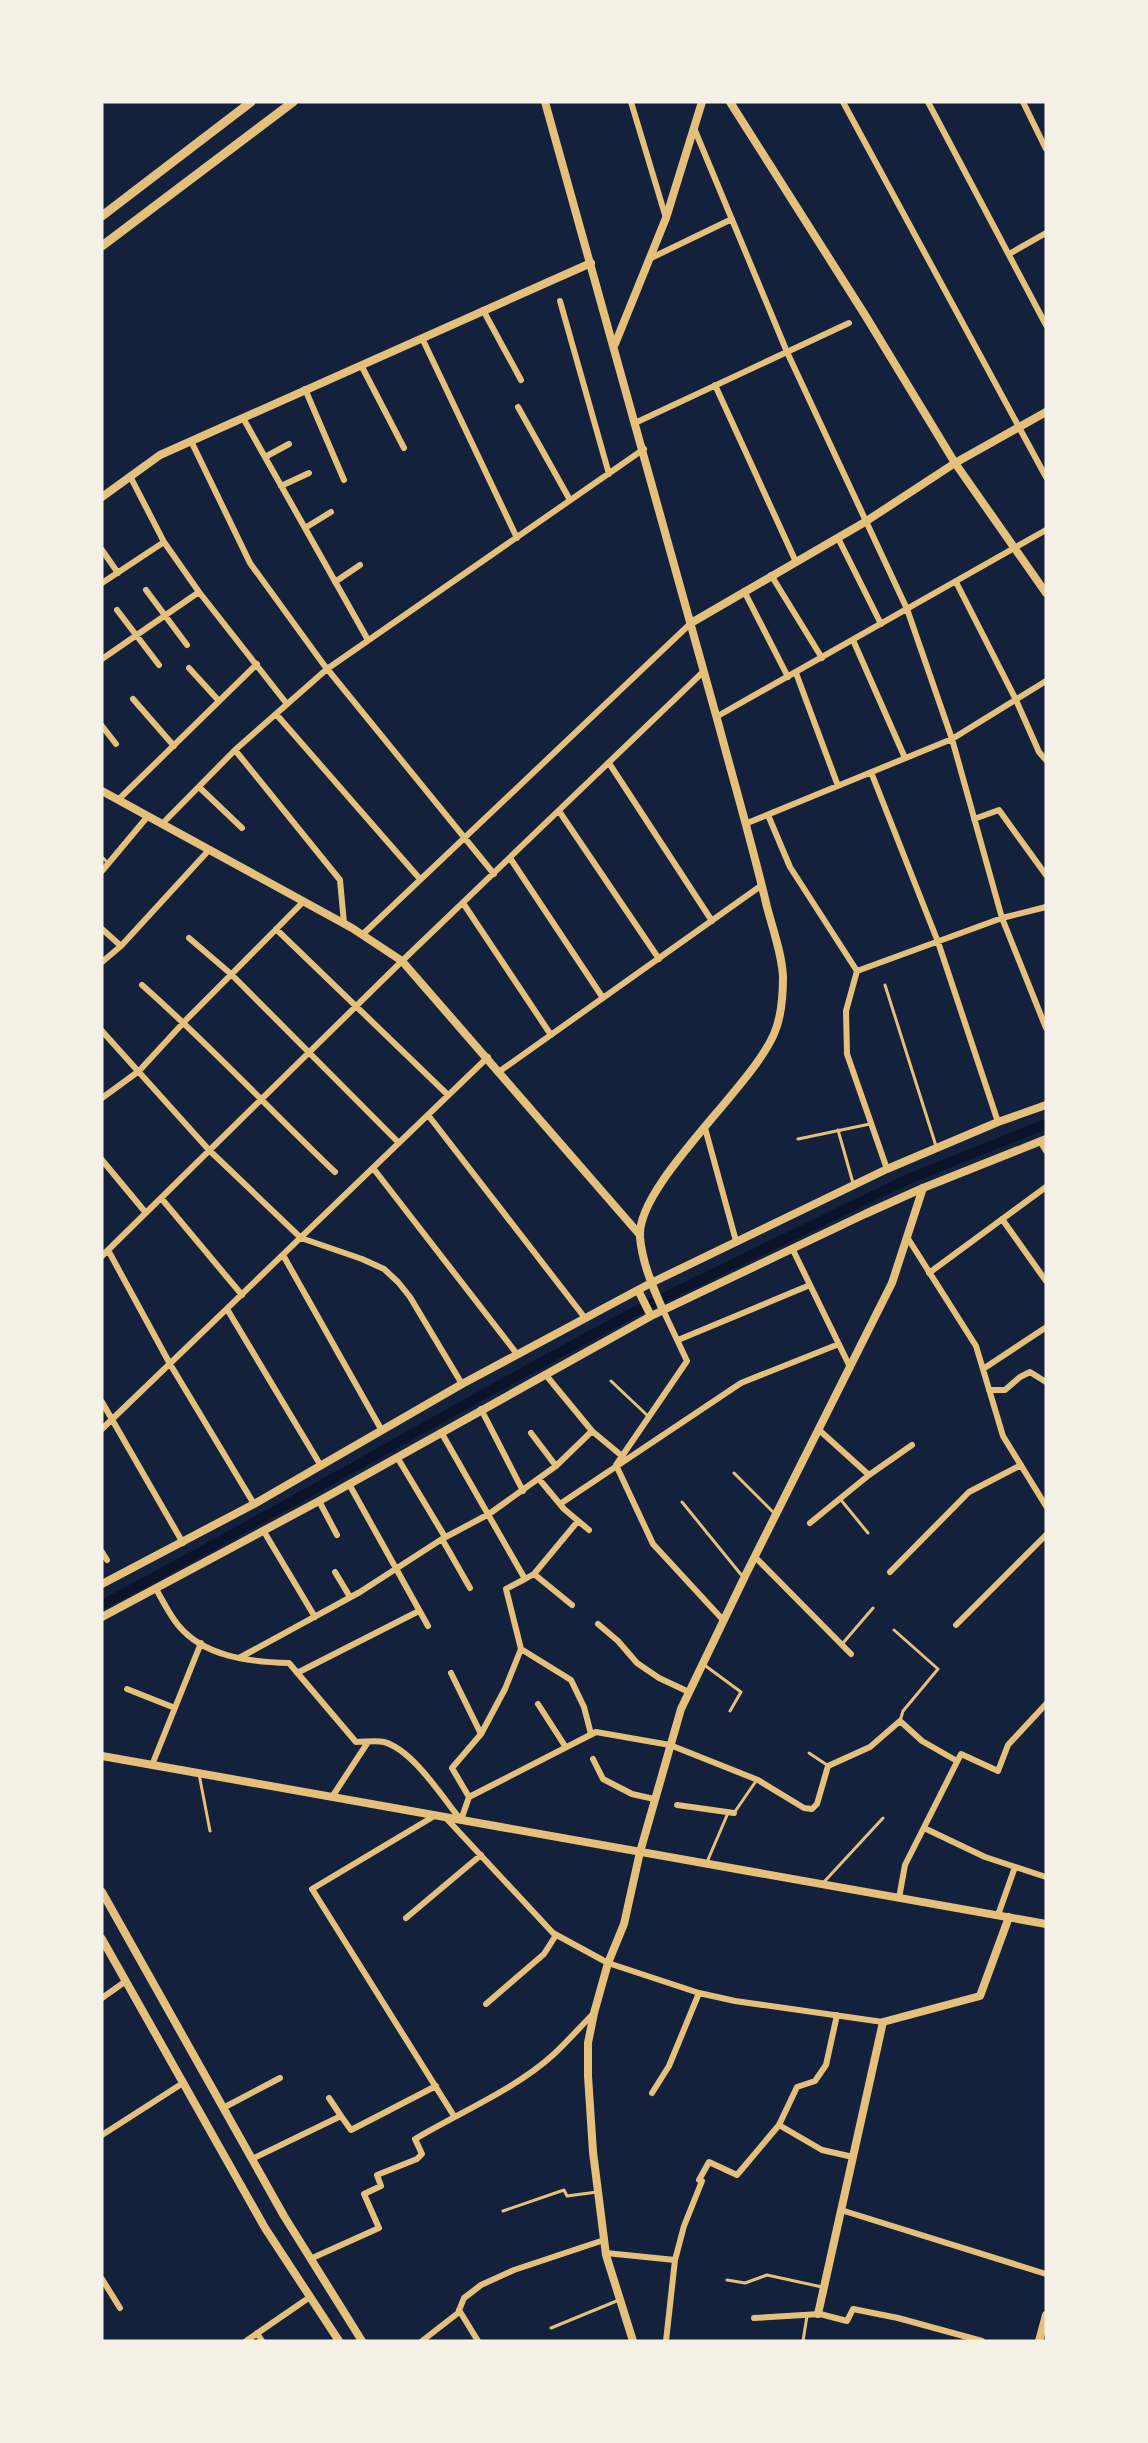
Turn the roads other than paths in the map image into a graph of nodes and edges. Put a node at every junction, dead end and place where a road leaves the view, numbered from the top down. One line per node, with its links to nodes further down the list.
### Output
1 (251, 102): 12 (main road)
2 (293, 102): 16 (main road)
3 (545, 102): 19 (main road)
4 (631, 102): 13 (street)
5 (702, 102): 10 (street)
6 (730, 102): 41 (street)
7 (843, 102): 35 (street)
8 (928, 102): 17 (street)
9 (1023, 102): 11 (street)
10 (693, 126): 13 (street); 14 (street)
11 (1046, 149)
12 (102, 216)
13 (666, 218): 18 (street)
14 (732, 219): 18 (street); 26 (street)
15 (1046, 233): 17 (street)
16 (102, 246)
17 (1009, 254): 23 (street)
18 (649, 259): 25 (street)
19 (591, 263): 21 (street); 25 (main road)
20 (560, 301): 43 (street)
21 (483, 310): 24 (street); 28 (street)
22 (849, 323): 26 (street)
23 (1046, 325)
24 (422, 338): 27 (street); 54 (street)
25 (615, 344): 34 (main road)
26 (787, 352): 29 (street); 51 (street)
27 (361, 365): 30 (street); 38 (street)
28 (521, 380)
29 (716, 385): 34 (street); 59 (street)
30 (305, 389): 33 (street); 46 (street)
31 (518, 407): 49 (street)
32 (1046, 412): 35 (street)
33 (243, 418): 36 (street); 40 (street)
34 (637, 422): 39 (main road)
35 (1018, 428): 41 (street); 44 (street)
36 (190, 441): 45 (street); 84 (street)
37 (289, 444): 40 (street)
38 (404, 448)
39 (644, 449): 43 (street); 73 (main road)
40 (265, 457): 47 (street)
41 (955, 463): 51 (street); 57 (street)
42 (309, 473): 47 (street)
43 (609, 474): 49 (street)
44 (1046, 477)
45 (131, 478): 48 (street); 56 (street)
46 (344, 480)
47 (281, 486): 52 (street)
48 (102, 497)
49 (570, 500): 54 (street)
50 (331, 512): 52 (street)
51 (865, 522): 55 (street); 70 (street)
52 (305, 528): 64 (street)
53 (1046, 530): 57 (street)
54 (517, 538): 76 (street)
55 (838, 538): 59 (street); 74 (street)
56 (164, 542): 61 (street); 68 (street)
57 (1014, 549): 65 (street); 69 (street)
58 (102, 550): 61 (street)
59 (796, 562): 62 (street)
60 (360, 565): 64 (street)
61 (118, 573): 63 (street)
62 (771, 575): 67 (street); 80 (street)
63 (102, 582)
64 (335, 582): 76 (street)
65 (956, 582): 70 (street); 90 (street)
66 (146, 590): 72 (street)
67 (744, 591): 73 (street); 87 (street)
68 (199, 592): 72 (street); 81 (street)
69 (1046, 593)
70 (907, 609): 74 (street); 96 (street)
71 (117, 610): 75 (street)
72 (166, 616): 75 (street); 78 (street)
73 (691, 623): 85 (main road); 115 (street)
74 (881, 624): 77 (street)
75 (137, 635): 79 (street); 82 (street)
76 (368, 640): 84 (street)
77 (853, 640): 80 (street); 100 (street)
78 (187, 645)
79 (102, 658)
80 (822, 658): 86 (street)
81 (257, 664): 91 (street); 92 (street)
82 (159, 665)
83 (189, 668): 91 (street)
84 (327, 669): 92 (street); 115 (street)
85 (704, 670): 94 (main road); 102 (street)
86 (796, 673): 87 (street); 104 (street)
87 (788, 677): 94 (street)
88 (1046, 681): 90 (street)
89 (133, 699): 98 (street)
90 (1016, 700): 96 (street); 101 (street)
91 (219, 701): 98 (street)
92 (287, 704): 93 (street)
93 (276, 714): 99 (street); 123 (street)
94 (717, 717): 113 (main road)
95 (102, 726): 97 (street)
96 (952, 739): 100 (street); 111 (street)
97 (116, 744)
98 (174, 746): 107 (street)
99 (235, 750): 105 (street); 130 (street)
100 (904, 758): 103 (street)
101 (1046, 760)
102 (609, 764): 108 (street); 129 (street)
103 (871, 772): 104 (street); 135 (street)
104 (838, 786): 109 (street)
105 (199, 787): 112 (street); 114 (street)
106 (102, 791): 107 (street)
107 (118, 800): 110 (street)
108 (560, 811): 118 (street); 137 (street)
109 (768, 815): 113 (street); 140 (street)
110 (148, 816): 112 (street); 119 (street)
111 (974, 819): 122 (street); 128 (street)
112 (162, 824): 116 (street)
113 (745, 824): 124 (main road)
114 (242, 828)
115 (465, 838): 121 (street); 123 (street)
116 (209, 850): 125 (street); 136 (street)
117 (102, 857): 119 (lane)
118 (510, 858): 121 (street); 144 (street)
119 (108, 863): 120 (street)
120 (102, 871)
121 (494, 874): 126 (street)
122 (1046, 874)
123 (420, 879): 133 (street)
124 (762, 885): 129 (street); 161 (main road)
125 (303, 902): 130 (street); 132 (street)
126 (463, 903): 138 (street); 149 (street)
127 (1046, 907): 128 (street)
128 (1002, 918): 135 (street); 147 (street)
129 (712, 921): 137 (street)
130 (344, 923): 133 (street)
131 (102, 929): 136 (street)
132 (276, 929): 141 (street); 145 (street)
133 (362, 935): 138 (street)
134 (189, 938): 141 (street)
135 (938, 942): 140 (street); 159 (street)
136 (121, 946): 139 (street)
137 (659, 959): 144 (street)
138 (402, 961): 145 (street); 151 (street)
139 (102, 962)
140 (857, 971): 160 (street)
141 (231, 974): 146 (street); 150 (street)
142 (142, 985): 146 (street)
143 (885, 985): 166 (lane)
144 (603, 998): 149 (street)
145 (356, 1006): 150 (street); 154 (street)
146 (184, 1022): 152 (street); 156 (street)
147 (1046, 1028)
148 (102, 1031): 152 (street)
149 (551, 1035): 153 (street)
150 (309, 1052): 156 (street); 165 (street)
151 (488, 1057): 153 (street); 154 (street)
152 (139, 1071): 155 (street); 167 (street)
153 (500, 1071): 179 (street)
154 (448, 1095): 158 (street)
155 (102, 1098)
156 (260, 1101): 167 (street); 172 (street)
157 (1046, 1105): 159 (main road)
158 (428, 1115): 165 (street); 196 (street)
159 (998, 1122): 166 (main road)
160 (870, 1124): 162 (lane); 171 (street)
161 (705, 1128): 179 (main road); 182 (street)
162 (838, 1130): 163 (lane); 173 (lane)
163 (798, 1139)
164 (1043, 1140): 168 (street); 175 (main road)
165 (399, 1143): 170 (street)
166 (937, 1147): 171 (main road)
167 (209, 1150): 176 (street); 181 (street)
168 (1046, 1151)
169 (102, 1160): 177 (street)
170 (373, 1168): 181 (street); 200 (street)
171 (887, 1169): 173 (main road)
172 (335, 1172)
173 (854, 1185): 182 (main road)
174 (1046, 1187): 178 (street)
175 (923, 1188): 180 (street); 183 (main road)
176 (161, 1198): 177 (street); 192 (street)
177 (146, 1213): 184 (street)
178 (1002, 1219): 187 (street); 188 (street)
179 (640, 1235): 189 (main road)
180 (908, 1237): 187 (street); 202 (street)
181 (301, 1238): 185 (street); 207 (street)
182 (736, 1241): 189 (main road)
183 (792, 1248): 190 (street); 194 (main road)
184 (108, 1250): 186 (street); 201 (street)
185 (283, 1255): 192 (street); 214 (street)
186 (102, 1256)
187 (929, 1273): 203 (street)
188 (1046, 1281)
189 (651, 1283): 191 (main road); 194 (main road)
190 (810, 1285): 198 (street); 199 (street)
191 (638, 1290): 195 (main road); 196 (main road)
192 (242, 1295): 193 (street)
193 (227, 1309): 201 (street); 224 (street)
194 (663, 1311): 195 (main road); 198 (street)
195 (651, 1316): 204 (main road)
196 (585, 1318): 200 (main road)
197 (1046, 1328): 203 (street)
198 (678, 1340): 211 (street)
199 (839, 1344): 202 (street); 222 (street)
200 (517, 1354): 207 (main road)
201 (170, 1364): 212 (street); 235 (street)
202 (849, 1367): 215 (street)
203 (983, 1369): 208 (street)
204 (544, 1374): 210 (main road); 216 (street)
205 (611, 1381): 211 (lane)
206 (1046, 1382): 208 (street)
207 (462, 1384): 214 (main road)
208 (989, 1390): 223 (street)
209 (102, 1402): 212 (street)
210 (481, 1409): 217 (main road); 230 (street)
211 (648, 1417): 220 (street)
212 (113, 1419): 213 (street); 247 (street)
213 (102, 1429)
214 (381, 1429): 224 (main road)
215 (819, 1430): 227 (street); 238 (street)
216 (592, 1431): 220 (street); 225 (street)
217 (441, 1432): 221 (main road); 237 (street)
218 (531, 1433): 225 (street)
219 (912, 1445): 227 (street)
220 (622, 1456): 222 (street)
221 (397, 1457): 229 (main road); 246 (street)
222 (616, 1465): 234 (street); 266 (street)
223 (1021, 1465): 236 (street); 253 (street)
224 (321, 1466): 235 (main road)
225 (556, 1466): 228 (street)
226 (734, 1473): 238 (lane)
227 (869, 1475): 231 (street)
228 (539, 1479): 230 (street); 234 (street)
229 (349, 1484): 232 (main road); 251 (street)
230 (523, 1491): 237 (street)
231 (840, 1499): 240 (street); 243 (lane)
232 (319, 1501): 241 (main road); 244 (street)
233 (682, 1502): 255 (lane)
234 (560, 1503): 239 (street)
235 (254, 1504): 247 (main road)
236 (1046, 1506)
237 (489, 1514): 246 (street); 256 (street)
238 (776, 1515): 249 (street)
239 (578, 1521): 242 (street); 254 (street)
240 (810, 1523)
241 (263, 1530): 259 (main road); 265 (street)
242 (589, 1530)
243 (868, 1533)
244 (337, 1535)
245 (1046, 1535): 268 (street)
246 (443, 1538): 251 (street); 258 (street)
247 (183, 1543): 257 (main road)
248 (102, 1552): 250 (street)
249 (755, 1557): 255 (street); 272 (street)
250 (107, 1560)
251 (396, 1569): 260 (street); 263 (street)
252 (335, 1572): 260 (street)
253 (891, 1572)
254 (534, 1574): 256 (street); 261 (street)
255 (744, 1578): 266 (street)
256 (525, 1579): 273 (street)
257 (102, 1584)
258 (470, 1588)
259 (156, 1589): 264 (main road); 271 (street)
260 (350, 1597): 265 (street)
261 (572, 1605)
262 (873, 1608): 272 (lane)
263 (419, 1611): 269 (street); 277 (street)
264 (102, 1617)
265 (315, 1617): 275 (street)
266 (724, 1621): 276 (street)
267 (598, 1624): 280 (street)
268 (956, 1624)
269 (428, 1626)
270 (894, 1630): 285 (lane)
271 (201, 1643): 275 (street); 283 (street)
272 (842, 1645): 274 (street)
273 (521, 1649): 286 (street); 287 (street)
274 (851, 1654)
275 (240, 1658): 277 (street)
276 (703, 1664): 280 (street); 284 (lane)
277 (297, 1673): 288 (street)
278 (451, 1673): 286 (street)
279 (127, 1689): 283 (street)
280 (689, 1692): 289 (street)
281 (538, 1704): 290 (street)
282 (1046, 1704): 294 (street)
283 (175, 1708): 295 (street)
284 (730, 1711)
285 (900, 1720): 294 (street); 296 (street)
286 (481, 1734): 300 (street)
287 (591, 1734): 289 (street); 290 (street)
288 (368, 1742): 299 (street); 307 (street)
289 (670, 1745): 298 (street); 301 (street)
290 (565, 1746): 300 (street)
291 (809, 1754): 296 (lane)
292 (102, 1756): 295 (street)
293 (593, 1759): 301 (street)
294 (957, 1761): 308 (street)
295 (152, 1765): 297 (street)
296 (828, 1766): 298 (street)
297 (199, 1773): 299 (street); 309 (lane)
298 (757, 1780): 303 (lane)
299 (332, 1797): 304 (street)
300 (470, 1797): 307 (street)
301 (654, 1799): 310 (street)
302 (677, 1805): 303 (street)
303 (731, 1813): 312 (lane)
304 (436, 1815): 305 (street); 334 (street)
305 (446, 1817): 307 (street); 311 (street)
306 (883, 1818): 315 (lane)
307 (461, 1820): 310 (street)
308 (924, 1828): 313 (street); 317 (street)
309 (210, 1831)
310 (640, 1852): 312 (street); 324 (street)
311 (481, 1855): 320 (street); 322 (street)
312 (707, 1864): 315 (street)
313 (1016, 1867): 314 (street); 318 (street)
314 (1046, 1877)
315 (822, 1884): 317 (street)
316 (102, 1892): 337 (main road)
317 (899, 1898): 318 (street)
318 (998, 1916): 319 (street)
319 (1009, 1917): 321 (street); 331 (street)
320 (406, 1918)
321 (1046, 1924)
322 (556, 1935): 324 (street); 328 (street)
323 (102, 1939): 325 (main road)
324 (608, 1963): 326 (street); 329 (street)
325 (126, 1981): 327 (street); 333 (main road)
326 (699, 1993): 330 (street); 335 (street)
327 (102, 1998)
328 (486, 2004)
329 (594, 2013): 339 (street); 344 (street)
330 (837, 2015): 331 (street); 340 (street)
331 (883, 2022): 342 (street)
332 (280, 2078): 337 (street)
333 (183, 2083): 341 (street); 355 (main road)
334 (436, 2086): 338 (street); 339 (street)
335 (652, 2093)
336 (329, 2098): 338 (street)
337 (223, 2108): 343 (main road)
338 (341, 2116): 343 (street)
339 (454, 2116): 349 (street)
340 (779, 2125): 342 (street); 350 (street)
341 (102, 2135)
342 (853, 2157): 345 (street)
343 (252, 2159): 349 (main road)
344 (599, 2192): 346 (lane); 347 (street)
345 (841, 2210): 351 (street); 354 (street)
346 (503, 2211)
347 (604, 2240): 348 (street); 358 (street)
348 (606, 2253): 350 (street); 356 (street)
349 (310, 2259): 368 (main road)
350 (675, 2260): 372 (street)
351 (1046, 2274)
352 (102, 2279): 357 (street)
353 (727, 2280): 354 (lane)
354 (824, 2287): 359 (street)
355 (310, 2297): 364 (street); 367 (main road)
356 (619, 2300): 363 (lane); 371 (street)
357 (120, 2308)
358 (459, 2310): 369 (street); 370 (street)
359 (818, 2314): 361 (street); 374 (street)
360 (1046, 2315): 375 (street)
361 (807, 2316): 362 (street); 373 (lane)
362 (754, 2318)
363 (551, 2328)
364 (257, 2333): 365 (street); 366 (street)
365 (246, 2341)
366 (262, 2341)
367 (339, 2341)
368 (362, 2341)
369 (422, 2341)
370 (478, 2341)
371 (633, 2341)
372 (666, 2341)
373 (803, 2341)
374 (982, 2341)
375 (1039, 2341)

